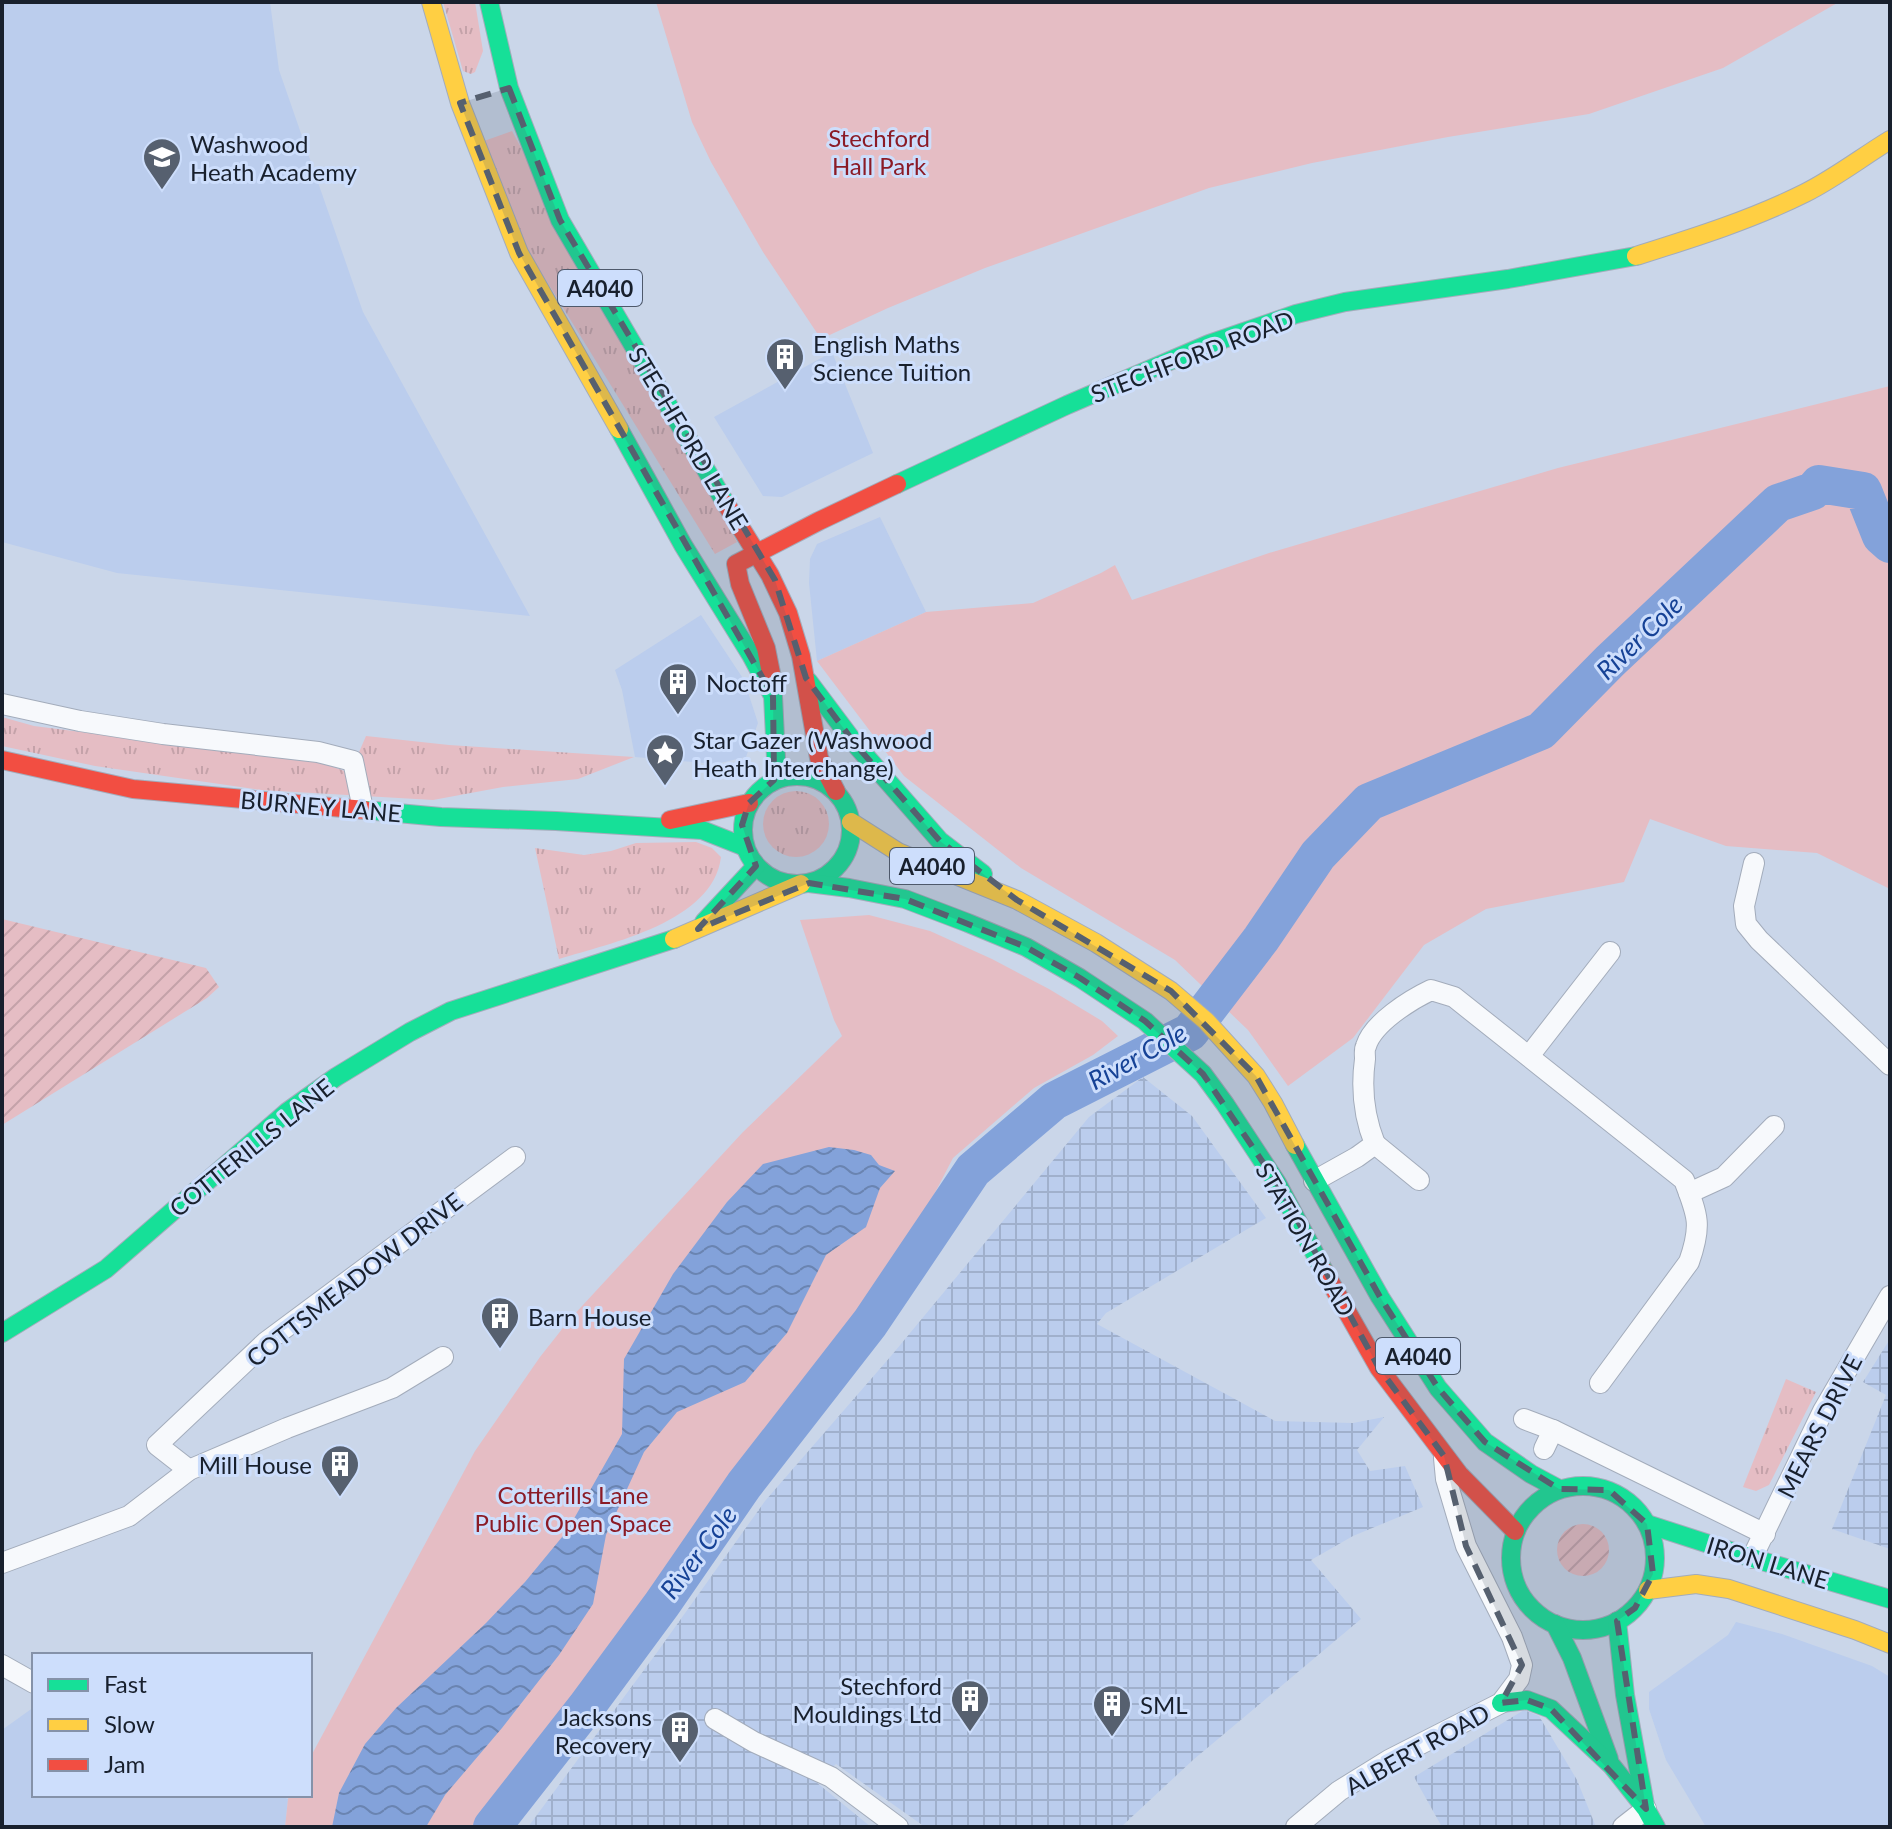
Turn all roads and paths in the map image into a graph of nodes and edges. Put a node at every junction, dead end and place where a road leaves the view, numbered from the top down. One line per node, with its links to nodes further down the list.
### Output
1 (431, 2): 6 (main road, A4040)
2 (489, 2): 4 (main road, STECHFORD LANE / A4040)
3 (1890, 140): 4 (main road, STECHFORD ROAD)
4 (759, 552): 5 (main road, STECHFORD LANE / A4040); 6 (main road, STECHFORD ROAD)
5 (806, 678): 10 (main road, STECHFORD LANE / A4040); 19 (main road)
6 (773, 696): 9 (main road, A4040)
7 (2, 704): 12 (street)
8 (2, 760): 12 (main road, BURNEY LANE)
9 (774, 780): 10 (main road); 11 (main road)
10 (836, 791): 13 (main road)
11 (749, 803): 14 (main road, BURNEY LANE); 15 (main road)
12 (363, 809): 14 (main road, BURNEY LANE)
13 (851, 822): 18 (main road); 19 (main road, A4040)
14 (642, 827): 15 (main road, BURNEY LANE)
15 (745, 847): 17 (main road)
16 (1754, 863): 23 (street)
17 (756, 866): 18 (main road); 20 (main road, COTTERILLS LANE)
18 (805, 884): 20 (main road, COTTERILLS LANE); 35 (main road, STATION ROAD / A4040)
19 (1017, 900): 28 (main road, STATION ROAD / A4040)
20 (698, 929): 31 (main road, COTTERILLS LANE)
21 (1610, 952): 22 (street)
22 (1529, 1056): 25 (street); 29 (street)
23 (1890, 1065)
24 (1774, 1126): 29 (street)
25 (1375, 1144): 27 (street); 28 (street)
26 (515, 1157): 36 (street, COTTSMEADOW DRIVE)
27 (1419, 1180)
28 (1314, 1181): 37 (main road, A4040)
29 (1689, 1193): 33 (street)
30 (1890, 1296): 40 (street, MEARS DRIVE)
31 (2, 1333)
32 (443, 1357): 36 (street)
33 (1600, 1383)
34 (1524, 1419): 40 (street)
35 (1444, 1456): 39 (main road, A4040); 50 (street)
36 (189, 1470): 42 (street)
37 (1559, 1489): 38 (main road); 39 (main road)
38 (1647, 1524): 41 (main road, IRON LANE); 43 (main road)
39 (1515, 1531): 46 (main road)
40 (1765, 1534): 41 (street, MEARS DRIVE)
41 (1752, 1558): 44 (main road, IRON LANE)
42 (2, 1563)
43 (1648, 1590): 45 (main road); 47 (main road, IRON LANE)
44 (1890, 1599)
45 (1617, 1621): 46 (main road); 53 (main road)
46 (1555, 1624): 52 (main road)
47 (1890, 1644)
48 (2, 1665): 49 (street)
49 (32, 1682)
50 (1501, 1703): 52 (main road); 55 (street, ALBERT ROAD)
51 (715, 1719): 54 (street)
52 (1612, 1766): 53 (main road)
53 (1646, 1809): 56 (street); 57 (main road)
54 (898, 1827)
55 (1296, 1827)
56 (1623, 1827)
57 (1656, 1827)

